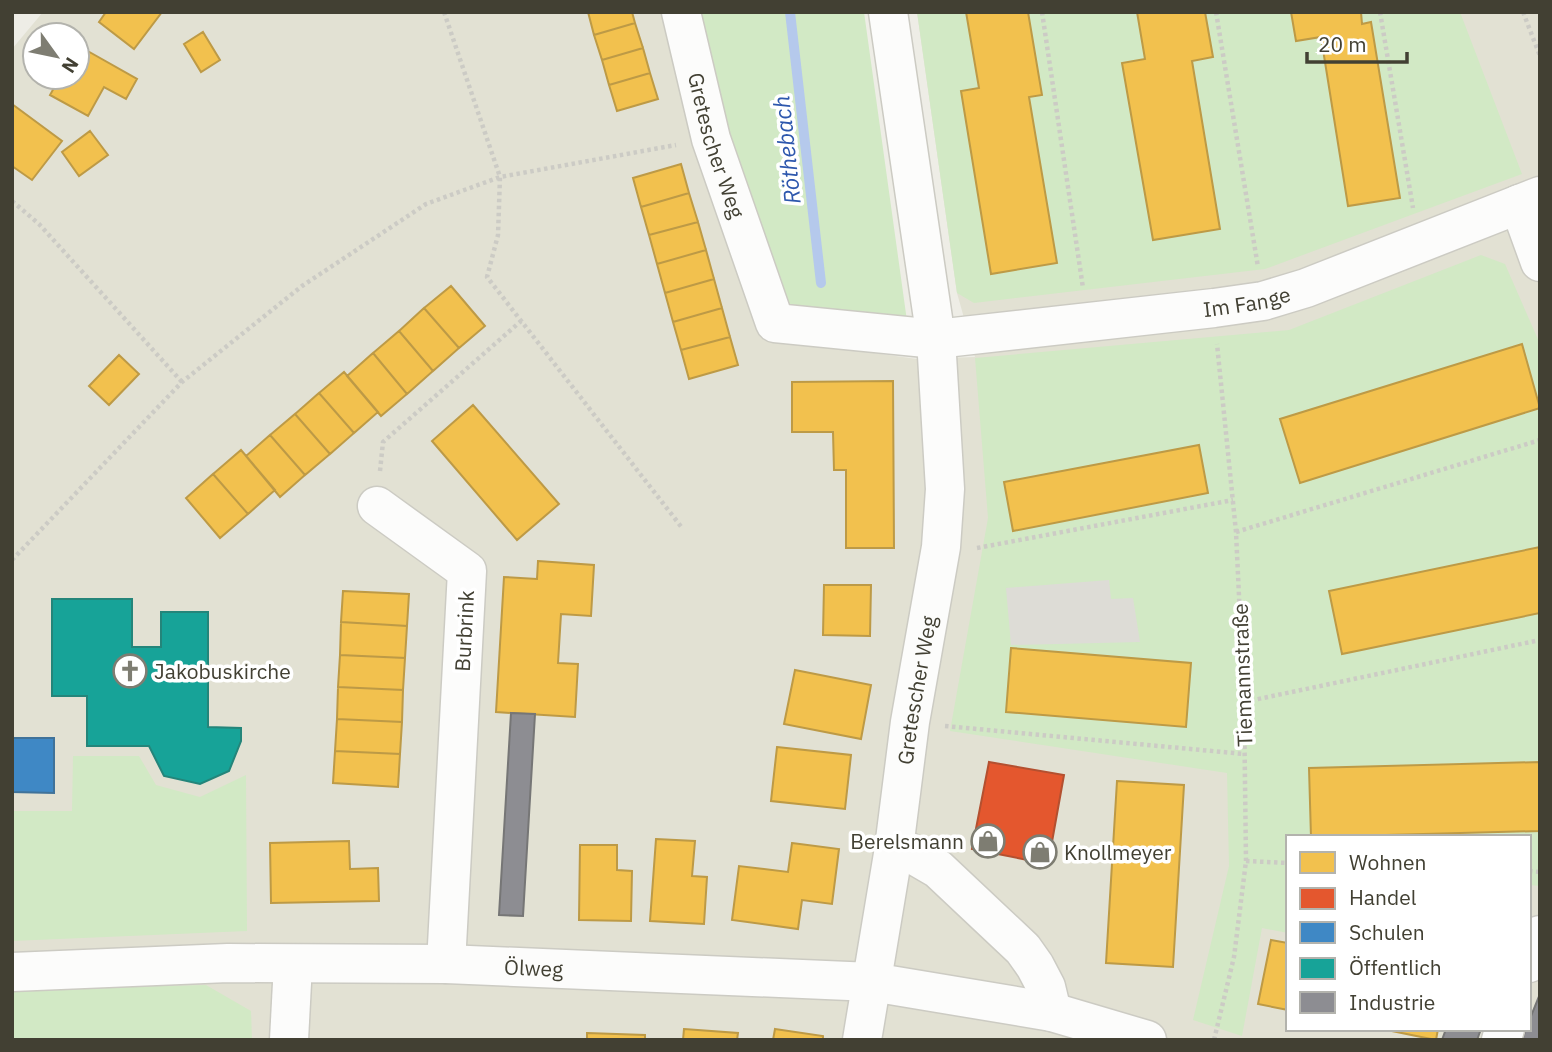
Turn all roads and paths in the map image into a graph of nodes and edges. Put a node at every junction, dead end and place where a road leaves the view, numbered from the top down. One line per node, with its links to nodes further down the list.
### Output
1 (444, 12): 10 (path)
2 (681, 12): 9 (street, Gretescher Weg)
3 (888, 12): 19 (street, Gretescher Weg)
4 (1042, 12): 18 (path)
5 (1216, 12): 15 (path)
6 (1380, 12): 13 (path)
7 (1523, 12): 8 (path)
8 (1540, 56)
9 (711, 139): 10 (path); 19 (street, Gretescher Weg)
10 (500, 177): 17 (path); 20 (path)
11 (1530, 200): 13 (street, Im Fange); 14 (street)
12 (12, 201): 20 (path)
13 (1419, 244): 15 (street, Im Fange)
14 (1540, 262)
15 (1264, 301): 16 (street, Im Fange)
16 (1214, 308): 18 (street, Im Fange); 22 (path, Tiemannstraße)
17 (521, 321): 23 (path); 24 (path)
18 (1087, 321): 19 (street, Im Fange)
19 (936, 339): 26 (street, Gretescher Weg)
20 (182, 382): 27 (path)
21 (1540, 440): 25 (path)
22 (1233, 500): 25 (path, Tiemannstraße); 26 (path)
23 (377, 506): 38 (street, Burbrink)
24 (683, 529)
25 (1236, 532): 29 (path, Tiemannstraße)
26 (941, 547): 30 (street, Gretescher Weg)
27 (12, 560)
28 (1540, 640): 29 (path)
29 (1244, 702): 31 (path, Tiemannstraße)
30 (909, 722): 31 (path); 32 (street, Gretescher Weg)
31 (1244, 754): 33 (path, Tiemannstraße)
32 (894, 848): 40 (street, Gretescher Weg); 41 (street)
33 (1246, 861): 34 (path); 45 (path, Tiemannstraße)
34 (1286, 863)
35 (1540, 935): 36 (street)
36 (1531, 958)
37 (293, 964): 38 (street, Ölweg); 39 (street, Ölweg); 42 (street)
38 (446, 964): 40 (street, Ölweg)
39 (12, 972)
40 (872, 982): 41 (street, Ölweg); 43 (street, Gretescher Weg)
41 (1052, 1012): 44 (street, Ölweg)
42 (289, 1040)
43 (862, 1040)
44 (1147, 1040)
45 (1214, 1040)

